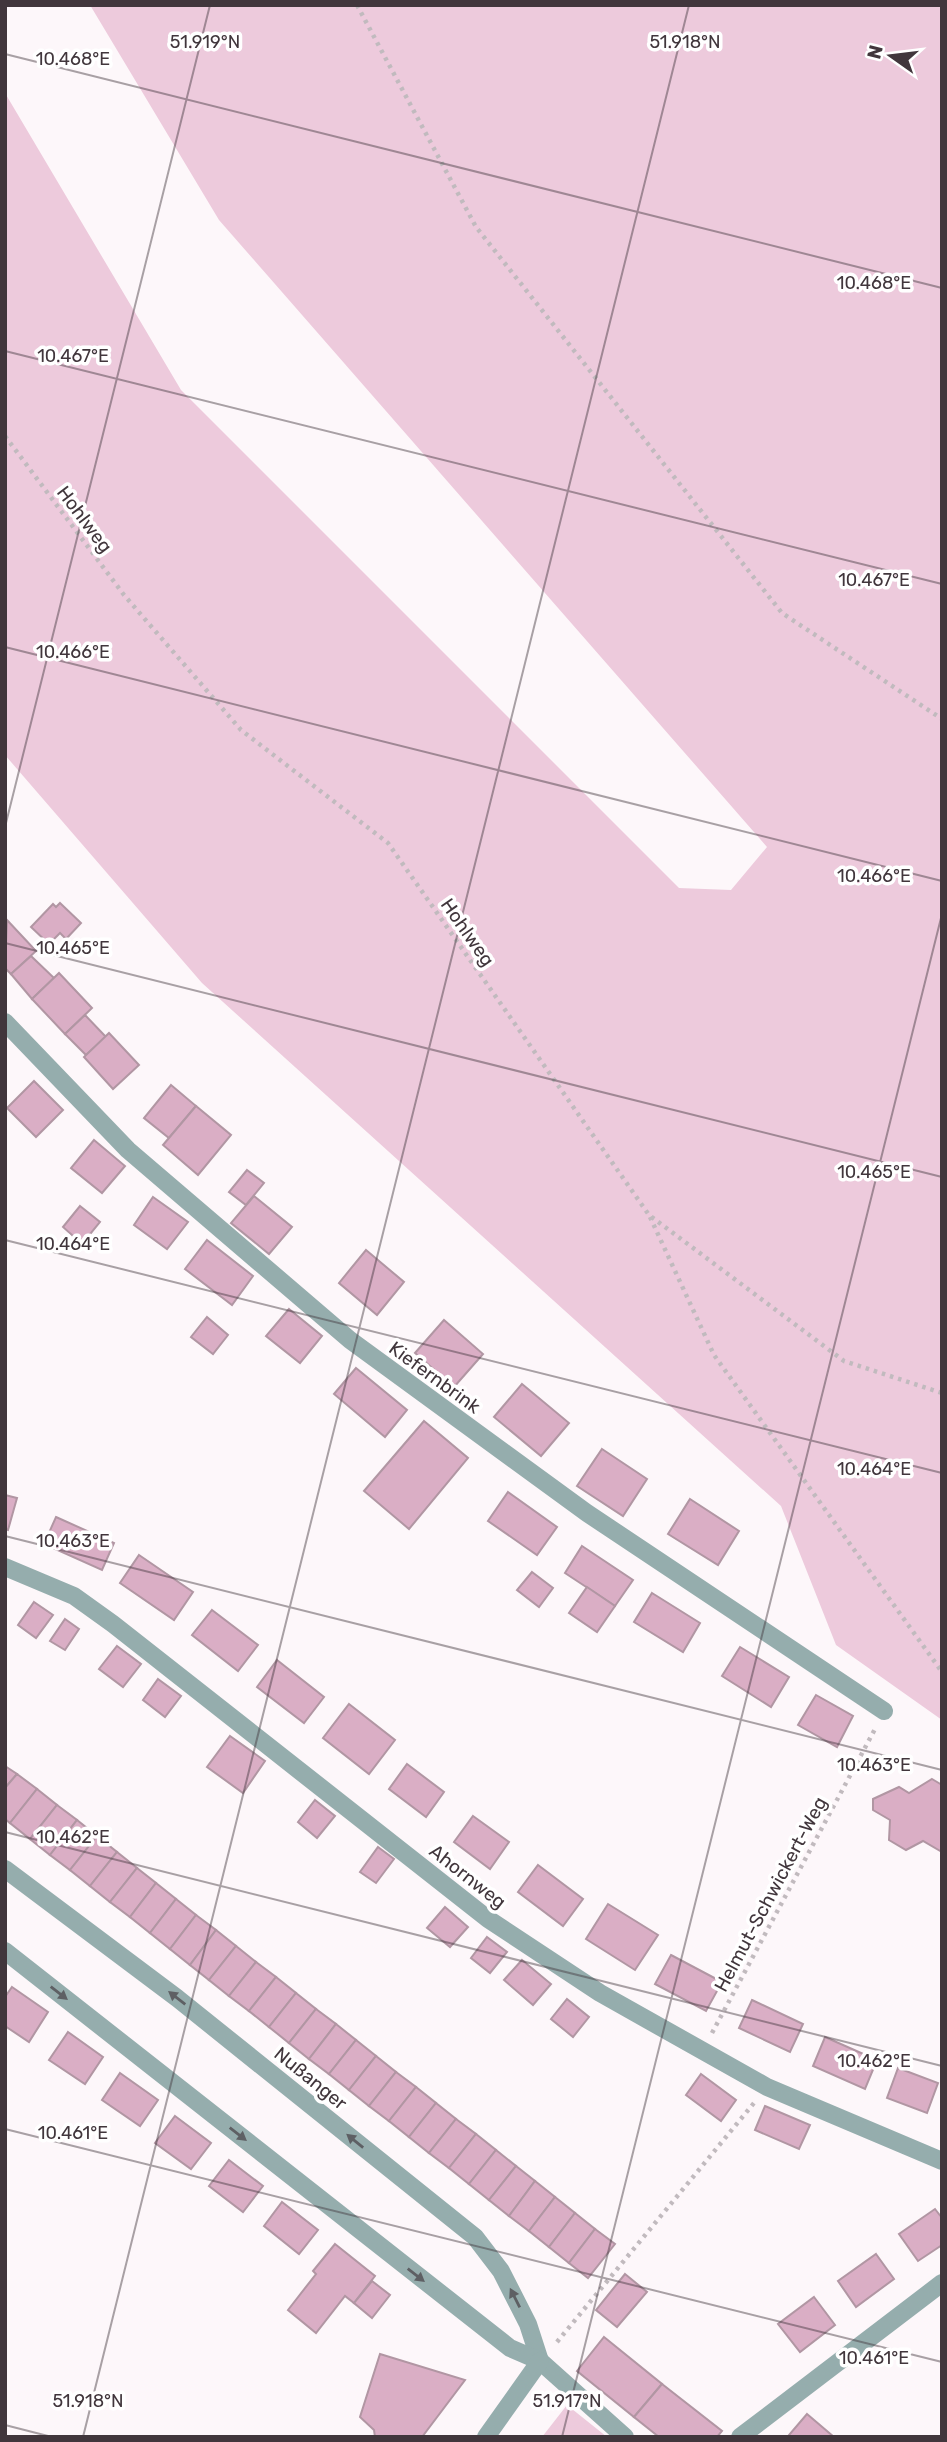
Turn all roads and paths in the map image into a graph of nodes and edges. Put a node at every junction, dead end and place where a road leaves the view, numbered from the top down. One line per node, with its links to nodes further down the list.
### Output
1 (357, 5): 3 (path)
2 (5, 436): 5 (path, Hohlweg)
3 (942, 719)
4 (5, 1022): 9 (street, Kiefernbrink)
5 (649, 1215): 6 (path, Hohlweg); 8 (path)
6 (942, 1393)
7 (5, 1567): 12 (street, Ahornweg)
8 (942, 1672)
9 (884, 1711): 12 (path, Helmut-Schwickert-Weg)
10 (5, 1869): 16 (street, Nußanger, one-way to 10)
11 (5, 1951): 16 (street, one-way to 16)
12 (702, 2052): 13 (street, Ahornweg)
13 (767, 2087): 14 (street, Ahornweg); 16 (path)
14 (942, 2161)
15 (942, 2283): 19 (street)
16 (540, 2361): 17 (street); 18 (street)
17 (486, 2437)
18 (625, 2437)
19 (740, 2437)

